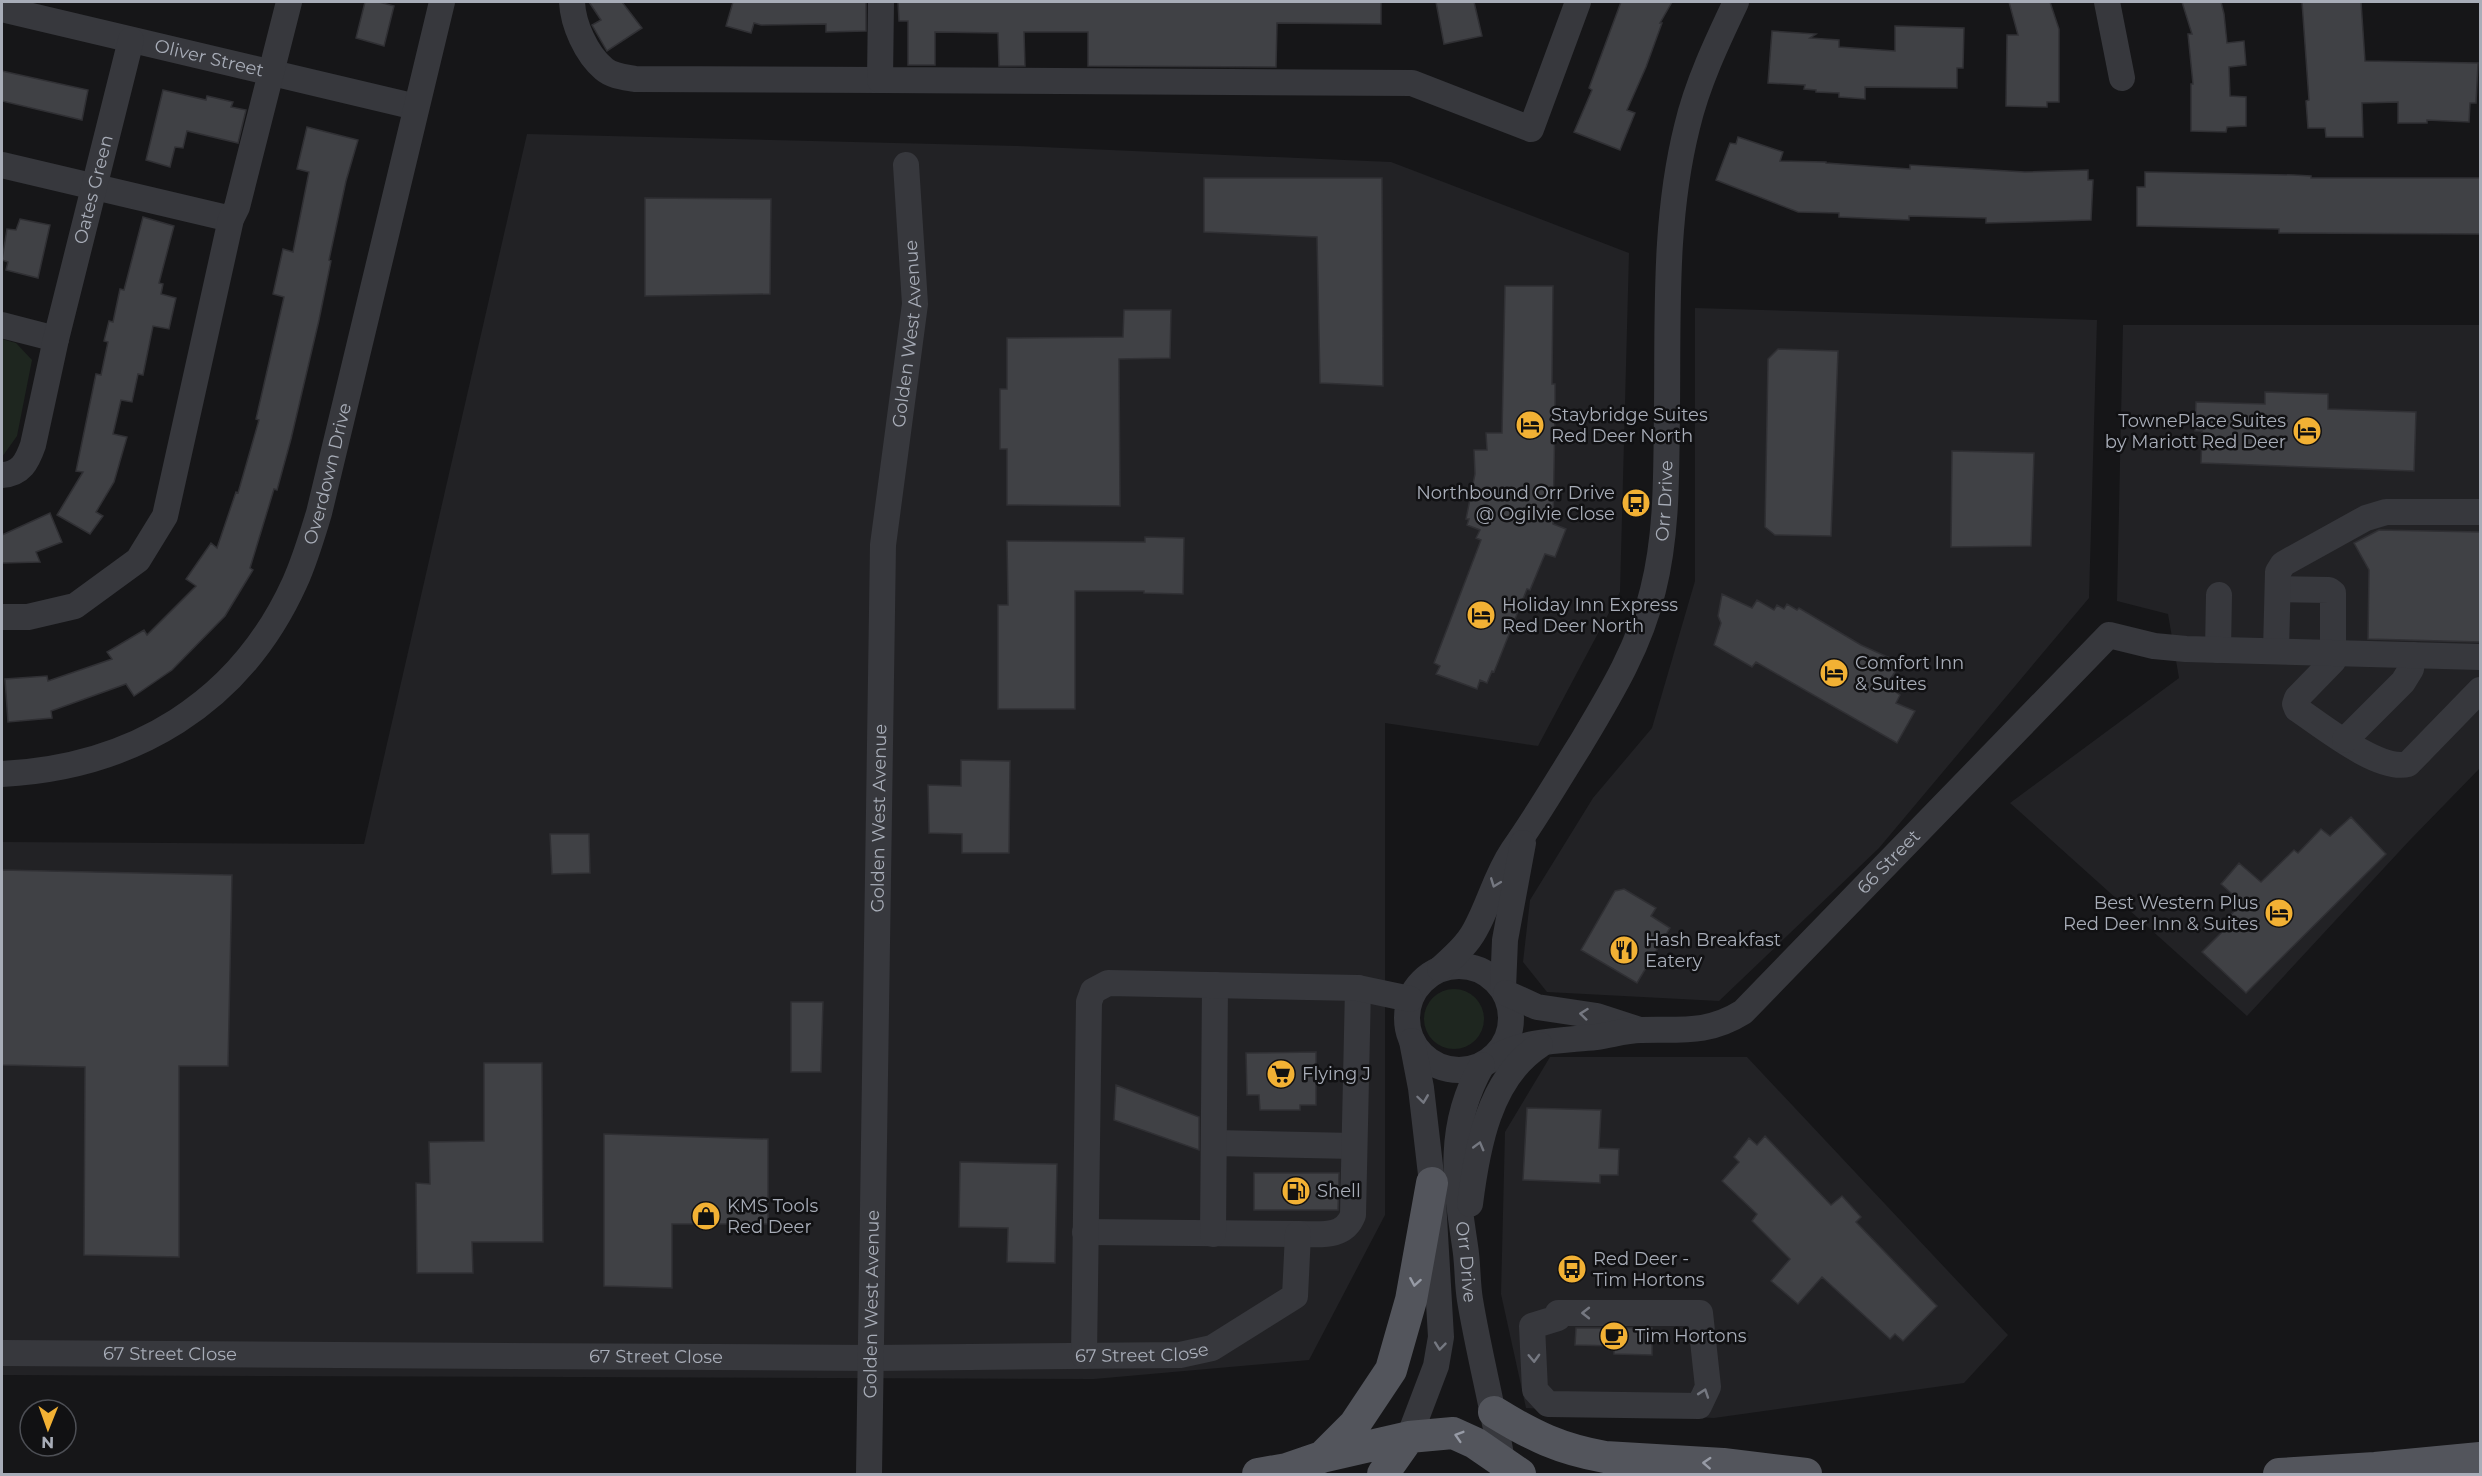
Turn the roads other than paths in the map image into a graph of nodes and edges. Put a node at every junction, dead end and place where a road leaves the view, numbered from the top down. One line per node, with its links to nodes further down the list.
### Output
1 (289, 2): 10 (street)
2 (442, 2): 13 (street, Overdown Drive)
3 (572, 2): 12 (street)
4 (881, 2): 12 (street)
5 (1578, 2): 12 (street)
6 (1736, 2): 33 (street, Orr Drive)
7 (2107, 2): 11 (street)
8 (2, 9): 9 (street, Oliver Street)
9 (130, 40): 10 (street, Oliver Street); 16 (street, Oates Green)
10 (272, 72): 13 (street, Oliver Street); 17 (street)
11 (2122, 78)
12 (880, 80)
13 (416, 107): 32 (street, Overdown Drive)
14 (2, 165): 16 (street)
15 (906, 165): 53 (street, Golden West Avenue)
16 (94, 187): 17 (street); 19 (street, Oates Green)
17 (231, 219): 24 (street)
18 (2, 325): 19 (street)
19 (56, 339): 20 (street, Oates Green)
20 (2, 476)
21 (2481, 512): 22 (street)
22 (2278, 589): 26 (street); 27 (street)
23 (2219, 595): 25 (street)
24 (2, 617)
25 (2218, 650): 26 (street); 39 (street, 66 Street)
26 (2276, 651): 27 (street)
27 (2334, 653): 28 (street); 31 (street)
28 (2413, 655): 29 (street); 31 (street)
29 (2481, 657)
30 (2481, 690): 31 (street)
31 (2345, 740)
32 (2, 774)
33 (1525, 834): 34 (street, Orr Drive, one-way to 34); 37 (street, Orr Drive)
34 (1440, 969): 37 (street); 38 (street)
35 (1215, 985): 36 (street); 43 (street); 46 (street)
36 (1358, 988): 38 (street); 44 (street)
37 (1504, 991): 39 (street, 66 Street, one-way to 37); 42 (street)
38 (1410, 999): 40 (street)
39 (1640, 1030): 41 (street, 66 Street)
40 (1412, 1041): 42 (street); 45 (street, Orr Drive, one-way to 45)
41 (1546, 1041): 42 (street, 66 Street); 49 (street, one-way to 41)
42 (1488, 1061): 49 (street, Orr Drive)
43 (1214, 1143): 44 (street); 47 (street)
44 (1354, 1146): 48 (street)
45 (1432, 1183): 55 (street, Orr Drive, one-way to 55); 56 (main road, one-way to 56)
46 (1085, 1232): 47 (street); 52 (street)
47 (1213, 1234): 48 (street)
48 (1298, 1234): 52 (street, 67 Street Close)
49 (1465, 1246): 54 (street, Orr Drive)
50 (1558, 1315): 50 (street, one-way to 50)
51 (2, 1353): 53 (street, 67 Street Close)
52 (1084, 1356): 53 (street, 67 Street Close)
53 (873, 1358): 59 (street, Golden West Avenue)
54 (1494, 1412): 58 (street, Orr Drive); 62 (main road, one-way to 54)
55 (1409, 1437): 56 (main road); 58 (main road, one-way to 55); 61 (main road)
56 (1322, 1456): 60 (main road)
57 (2481, 1458): 63 (main road)
58 (1509, 1470)
59 (869, 1474)
60 (1258, 1474)
61 (1383, 1474)
62 (1806, 1474)
63 (2279, 1474)

